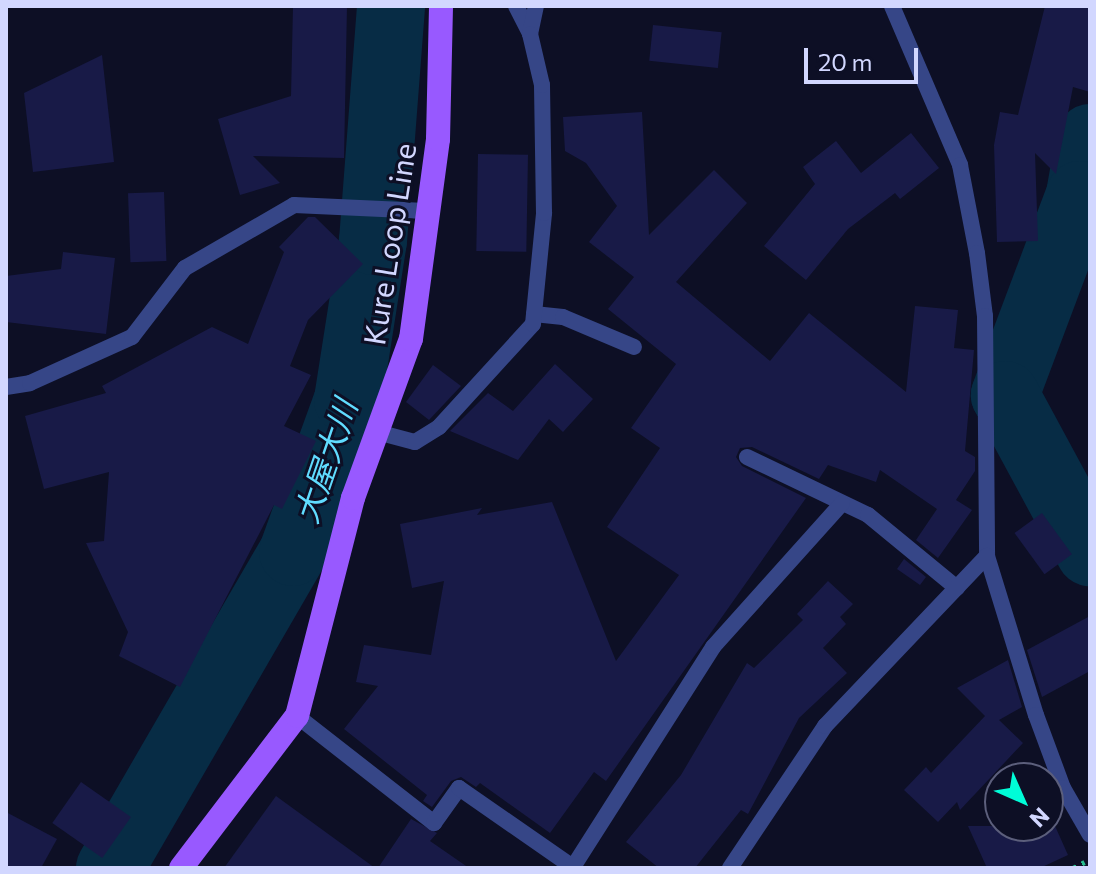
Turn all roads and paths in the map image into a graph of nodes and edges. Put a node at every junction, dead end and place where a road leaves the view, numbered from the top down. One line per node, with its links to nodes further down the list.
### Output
1 (441, 6): 6 (main road, Kure Loop Line)
2 (516, 6): 5 (street)
3 (536, 6): 5 (street)
4 (892, 6): 13 (street)
5 (530, 34): 7 (street)
6 (426, 211): 9 (street); 10 (main road, Kure Loop Line)
7 (534, 314): 8 (street); 10 (street)
8 (634, 347)
9 (6, 387)
10 (377, 432): 15 (main road, Kure Loop Line)
11 (747, 457): 12 (street)
12 (842, 503): 14 (street); 18 (street)
13 (987, 556): 14 (street); 16 (street)
14 (957, 588): 19 (street)
15 (297, 716): 17 (main road, Kure Loop Line); 18 (street)
16 (1090, 835)
17 (181, 868)
18 (573, 868)
19 (730, 868)

